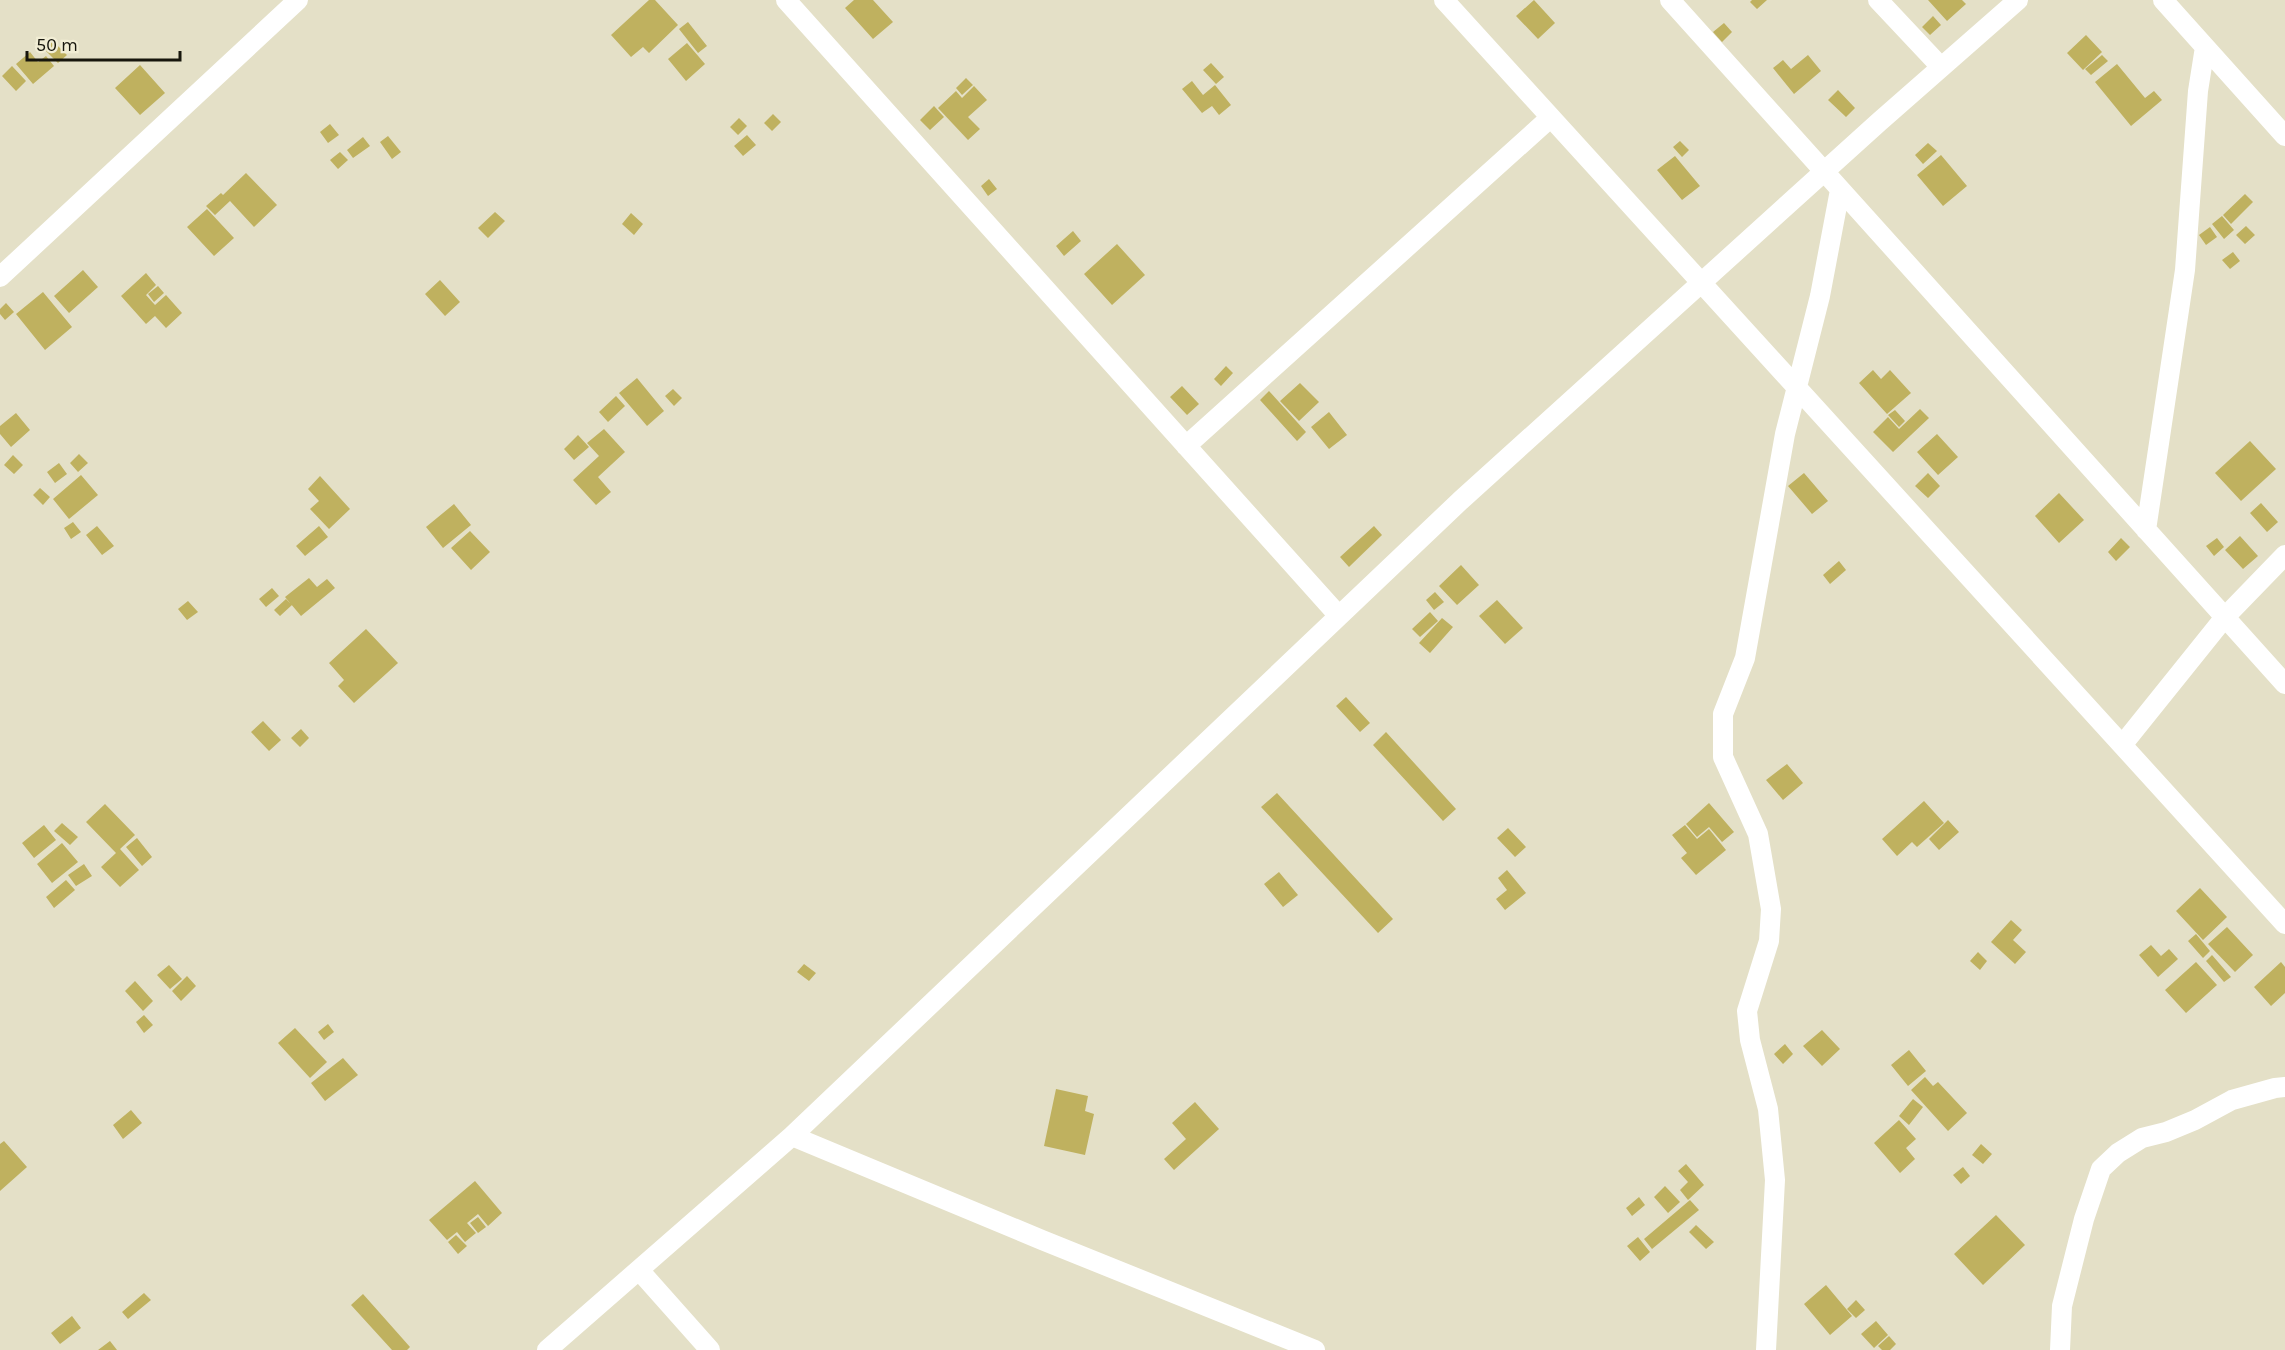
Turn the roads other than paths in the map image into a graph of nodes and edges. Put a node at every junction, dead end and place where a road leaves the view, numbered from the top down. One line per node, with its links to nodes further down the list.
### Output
1 (298, 0): 14 (street)
2 (786, 0): 17 (street)
3 (1444, 0): 10 (street)
4 (1670, 0): 12 (street)
5 (1878, 0): 9 (street)
6 (2018, 0): 9 (street)
7 (2163, 0): 8 (street)
8 (2205, 47): 11 (street); 18 (street)
9 (1941, 67): 12 (street)
10 (1551, 118): 15 (street); 17 (street)
11 (2285, 136)
12 (1823, 172): 13 (street); 15 (street)
13 (1840, 190): 16 (street); 18 (street)
14 (0, 277)
15 (1701, 283): 16 (street); 20 (street)
16 (1796, 388): 23 (street); 31 (street)
17 (1186, 446): 20 (street)
18 (2146, 530): 21 (street)
19 (2285, 555): 21 (street)
20 (1339, 616): 26 (street)
21 (2225, 617): 22 (street); 23 (street)
22 (2285, 684)
23 (2123, 744): 24 (street)
24 (2285, 924)
25 (2285, 1087): 32 (street)
26 (792, 1136): 27 (street); 30 (street)
27 (639, 1270): 28 (street); 29 (street)
28 (547, 1350)
29 (710, 1350)
30 (1315, 1350)
31 (1766, 1350)
32 (2060, 1350)

